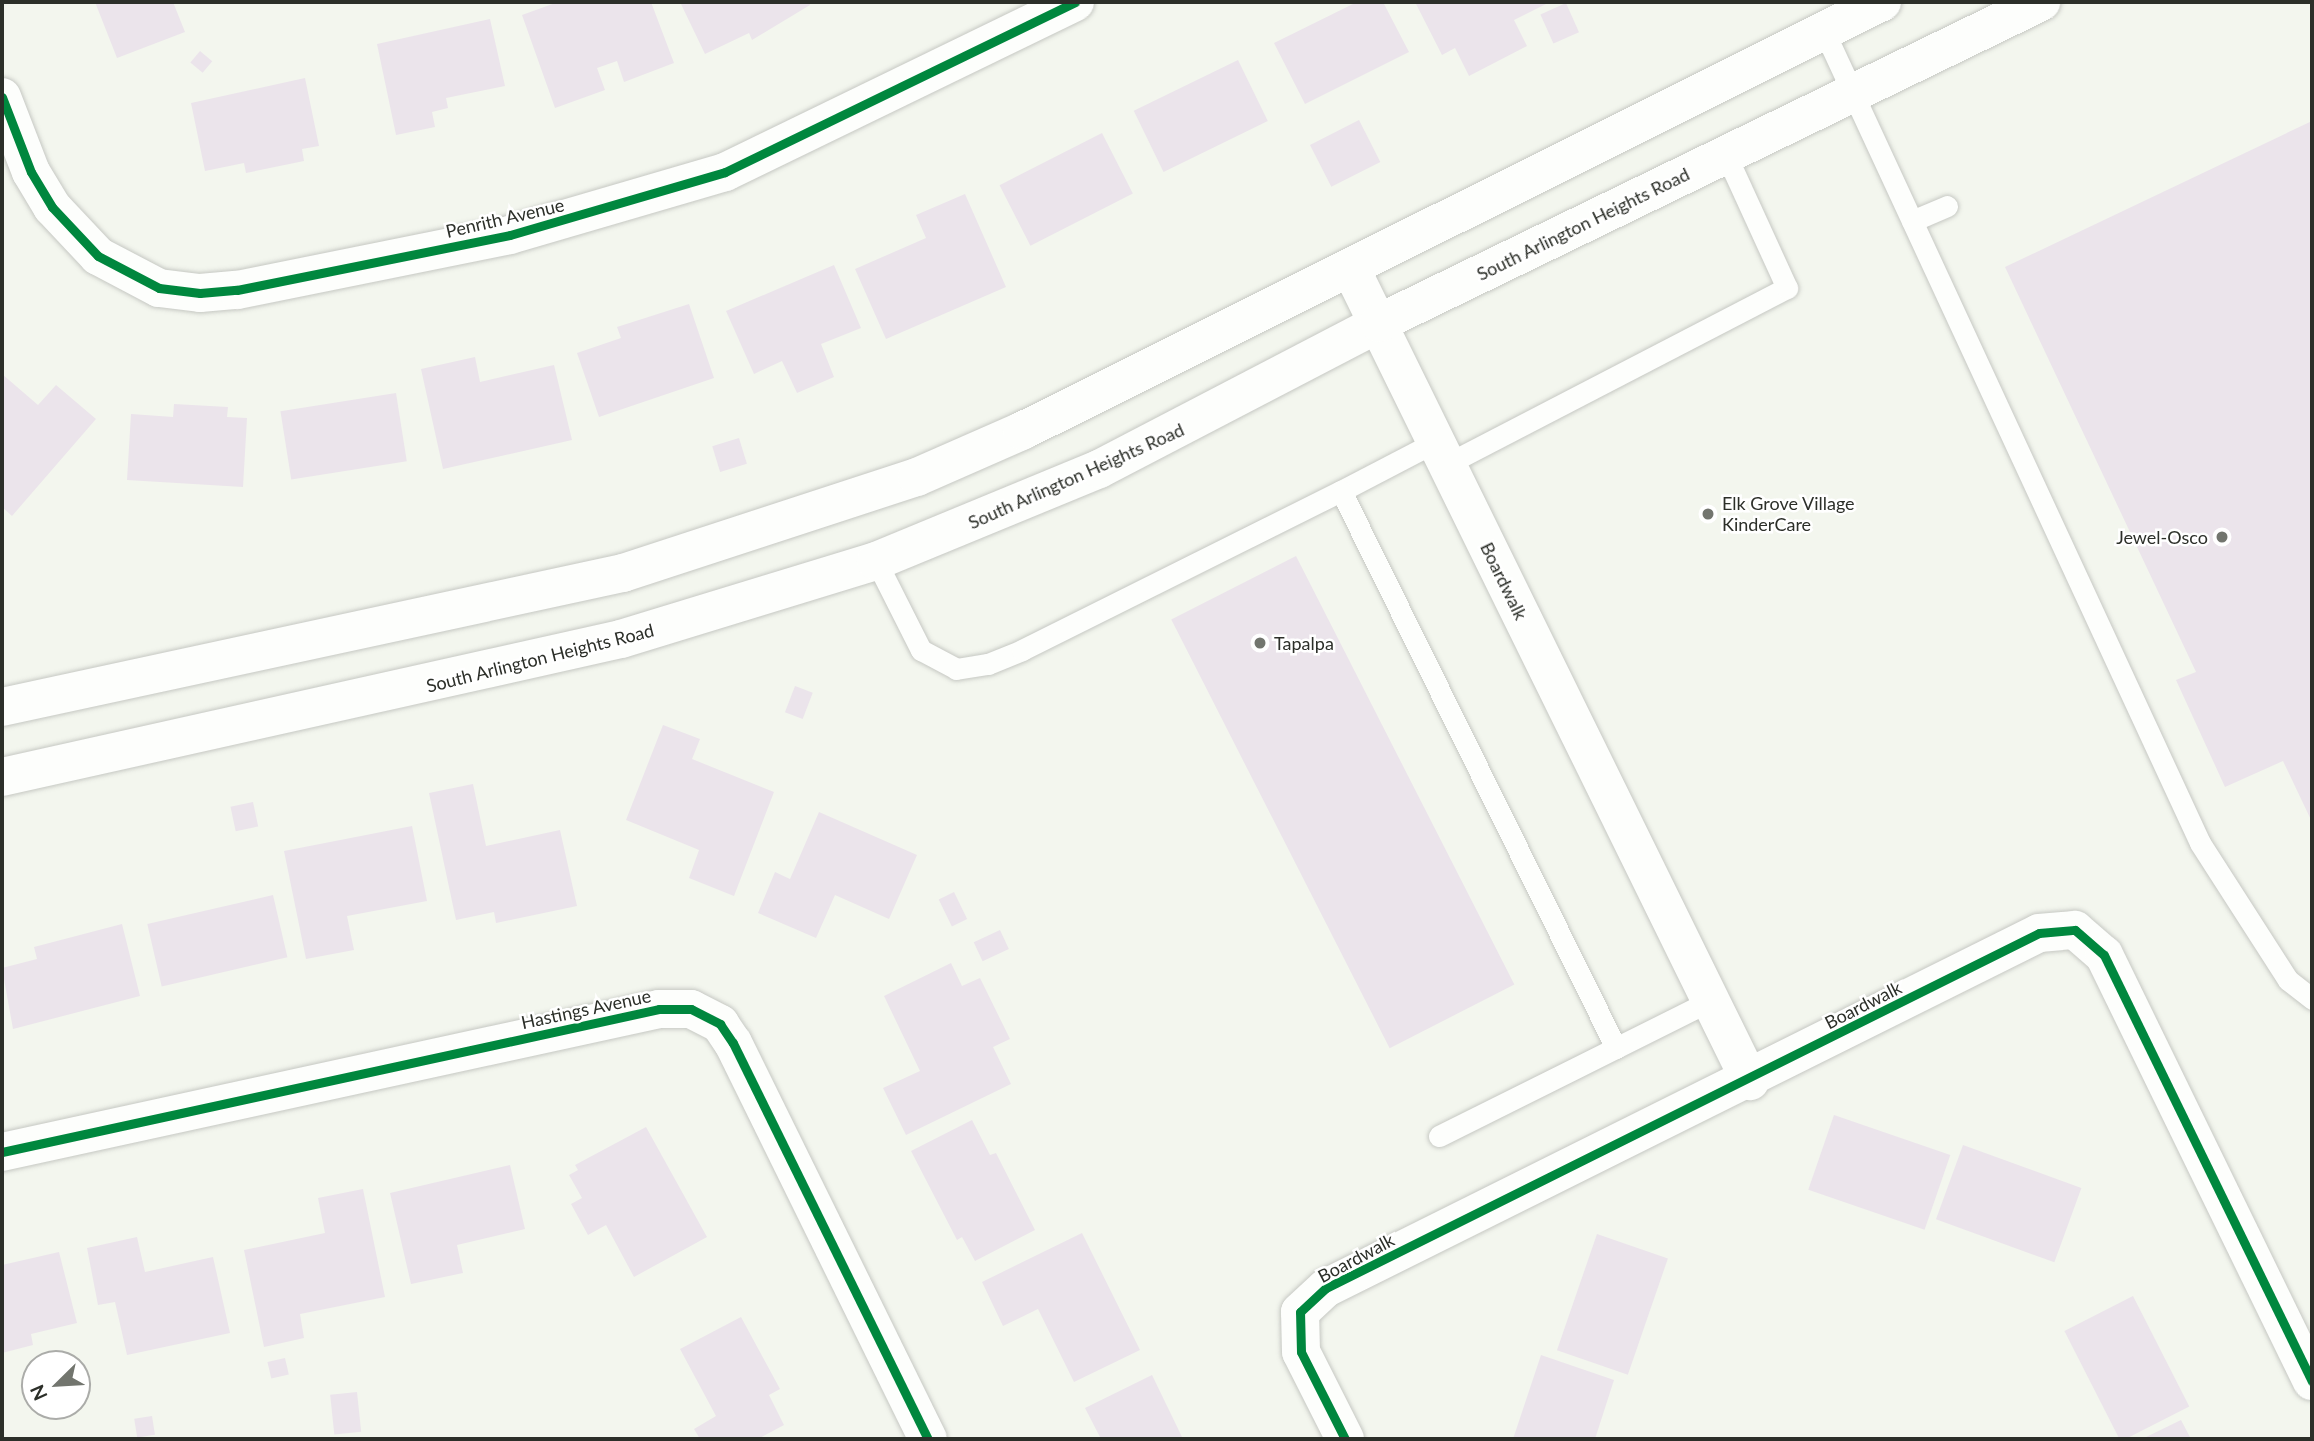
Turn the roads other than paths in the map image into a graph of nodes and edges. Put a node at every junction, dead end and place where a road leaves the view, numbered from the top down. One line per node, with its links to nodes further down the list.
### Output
1 (1075, 2): 6 (street, Penrith Avenue)
2 (1882, 2): 4 (street)
3 (2041, 2): 5 (street, South Arlington Heights Road)
4 (1824, 31): 5 (lane); 10 (street)
5 (1853, 93): 7 (street, South Arlington Heights Road); 9 (lane)
6 (2, 97)
7 (1726, 155): 11 (street, South Arlington Heights Road); 12 (lane)
8 (1947, 206): 9 (lane)
9 (1912, 221): 17 (lane)
10 (1351, 269): 11 (street, Boardwalk); 15 (street)
11 (1378, 323): 12 (street, Boardwalk); 14 (street, South Arlington Heights Road)
12 (1442, 453): 13 (lane); 18 (street, Boardwalk)
13 (1341, 491): 14 (lane); 19 (lane)
14 (876, 561): 16 (street, South Arlington Heights Road)
15 (2, 707)
16 (2, 777)
17 (2312, 999)
18 (1708, 1002): 19 (lane); 20 (street, Boardwalk)
19 (1616, 1048): 21 (lane)
20 (1750, 1081): 23 (street, Boardwalk); 25 (street, Boardwalk)
21 (1439, 1136)
22 (2, 1152): 24 (street, Hastings Avenue)
23 (2312, 1381)
24 (928, 1439)
25 (1345, 1439)

